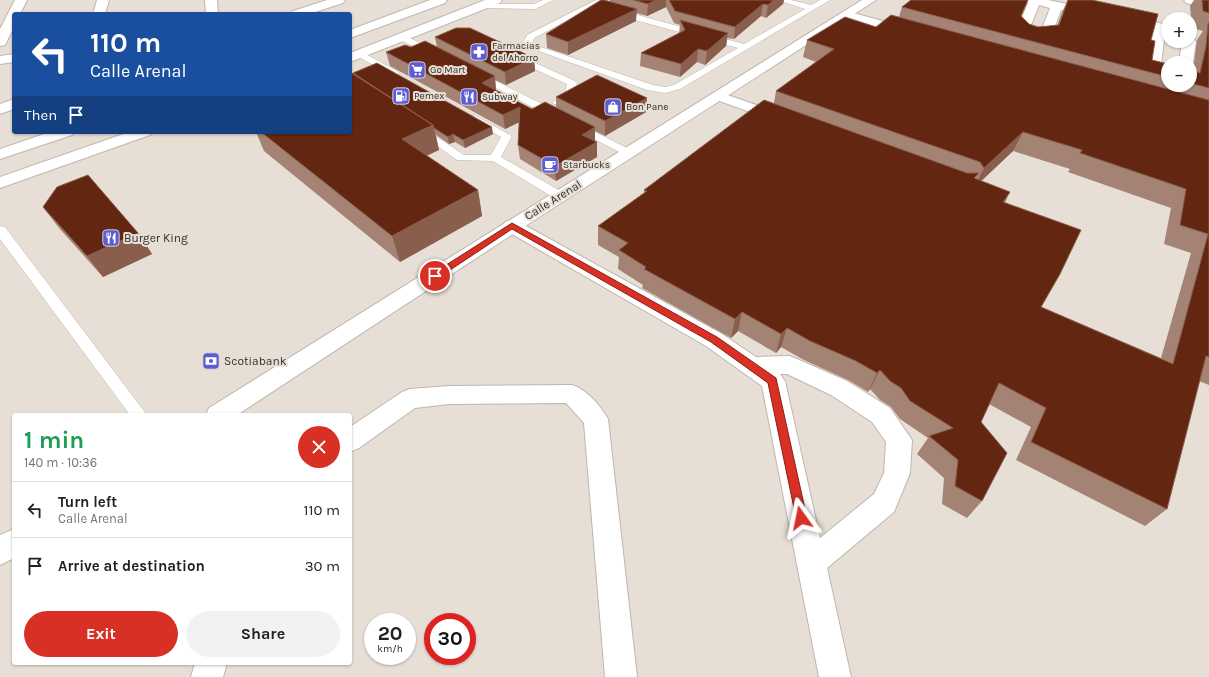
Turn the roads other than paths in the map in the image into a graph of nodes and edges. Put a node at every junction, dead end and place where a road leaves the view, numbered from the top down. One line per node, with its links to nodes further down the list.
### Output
1 (21, 0): 19 (main road)
2 (103, 0): 20 (main road)
3 (211, 0): 21 (main road)
4 (339, 0): 22 (main road)
5 (441, 0): 26 (main road)
6 (496, 0): 17 (main road)
7 (549, 0): 17 (lane)
8 (602, 0): 15 (lane)
9 (781, 0): 18 (lane)
10 (826, 0): 18 (lane)
11 (870, 0): 23 (main road, Calle Arenal)
12 (1033, 0): 16 (main road); 16 (main road)
13 (1190, 0): 14 (main road)
14 (1209, 4)
15 (592, 5): 33 (lane); 33 (lane)
16 (1057, 5): 25 (main road)
17 (482, 6): 29 (main road)
18 (813, 8): 33 (lane)
19 (15, 12)
20 (100, 12)
21 (212, 12)
22 (303, 12)
23 (846, 15): 27 (main road); 42 (main road, Calle Arenal)
24 (12, 18): 30 (main road)
25 (1161, 28)
26 (352, 33)
27 (922, 36)
28 (1161, 37): 40 (main road)
29 (404, 38): 32 (lane); 35 (main road)
30 (0, 42)
31 (434, 42): 32 (lane)
32 (422, 47): 36 (lane)
33 (746, 47)
34 (508, 54): 45 (lane)
35 (355, 56): 41 (lane)
36 (442, 57)
37 (12, 58): 38 (main road)
38 (0, 60)
39 (469, 71): 45 (lane)
40 (1161, 71)
41 (400, 77)
42 (719, 96): 48 (main road); 53 (main road, Calle Arenal)
43 (12, 105): 44 (main road)
44 (0, 108)
45 (545, 109): 53 (lane)
46 (467, 114): 55 (lane)
47 (409, 123): 55 (lane)
48 (793, 123)
49 (13, 134): 52 (main road)
50 (60, 134): 54 (main road)
51 (138, 134): 56 (main road)
52 (0, 138)
53 (629, 153): 57 (main road, Calle Arenal)
54 (0, 154)
55 (495, 158): 57 (lane)
56 (0, 183)
57 (560, 196): 58 (main road, Calle Arenal)
58 (512, 226): 60 (main road); 62 (main road, Calle Arenal)
59 (0, 230): 61 (lane)
60 (752, 366): 66 (main road); 66 (main road)
61 (137, 413)
62 (221, 413)
63 (352, 440): 69 (main road)
64 (12, 543): 65 (main road)
65 (0, 551)
66 (811, 563): 70 (main road)
67 (210, 665): 68 (main road)
68 (206, 677)
69 (621, 677)
70 (835, 677)

